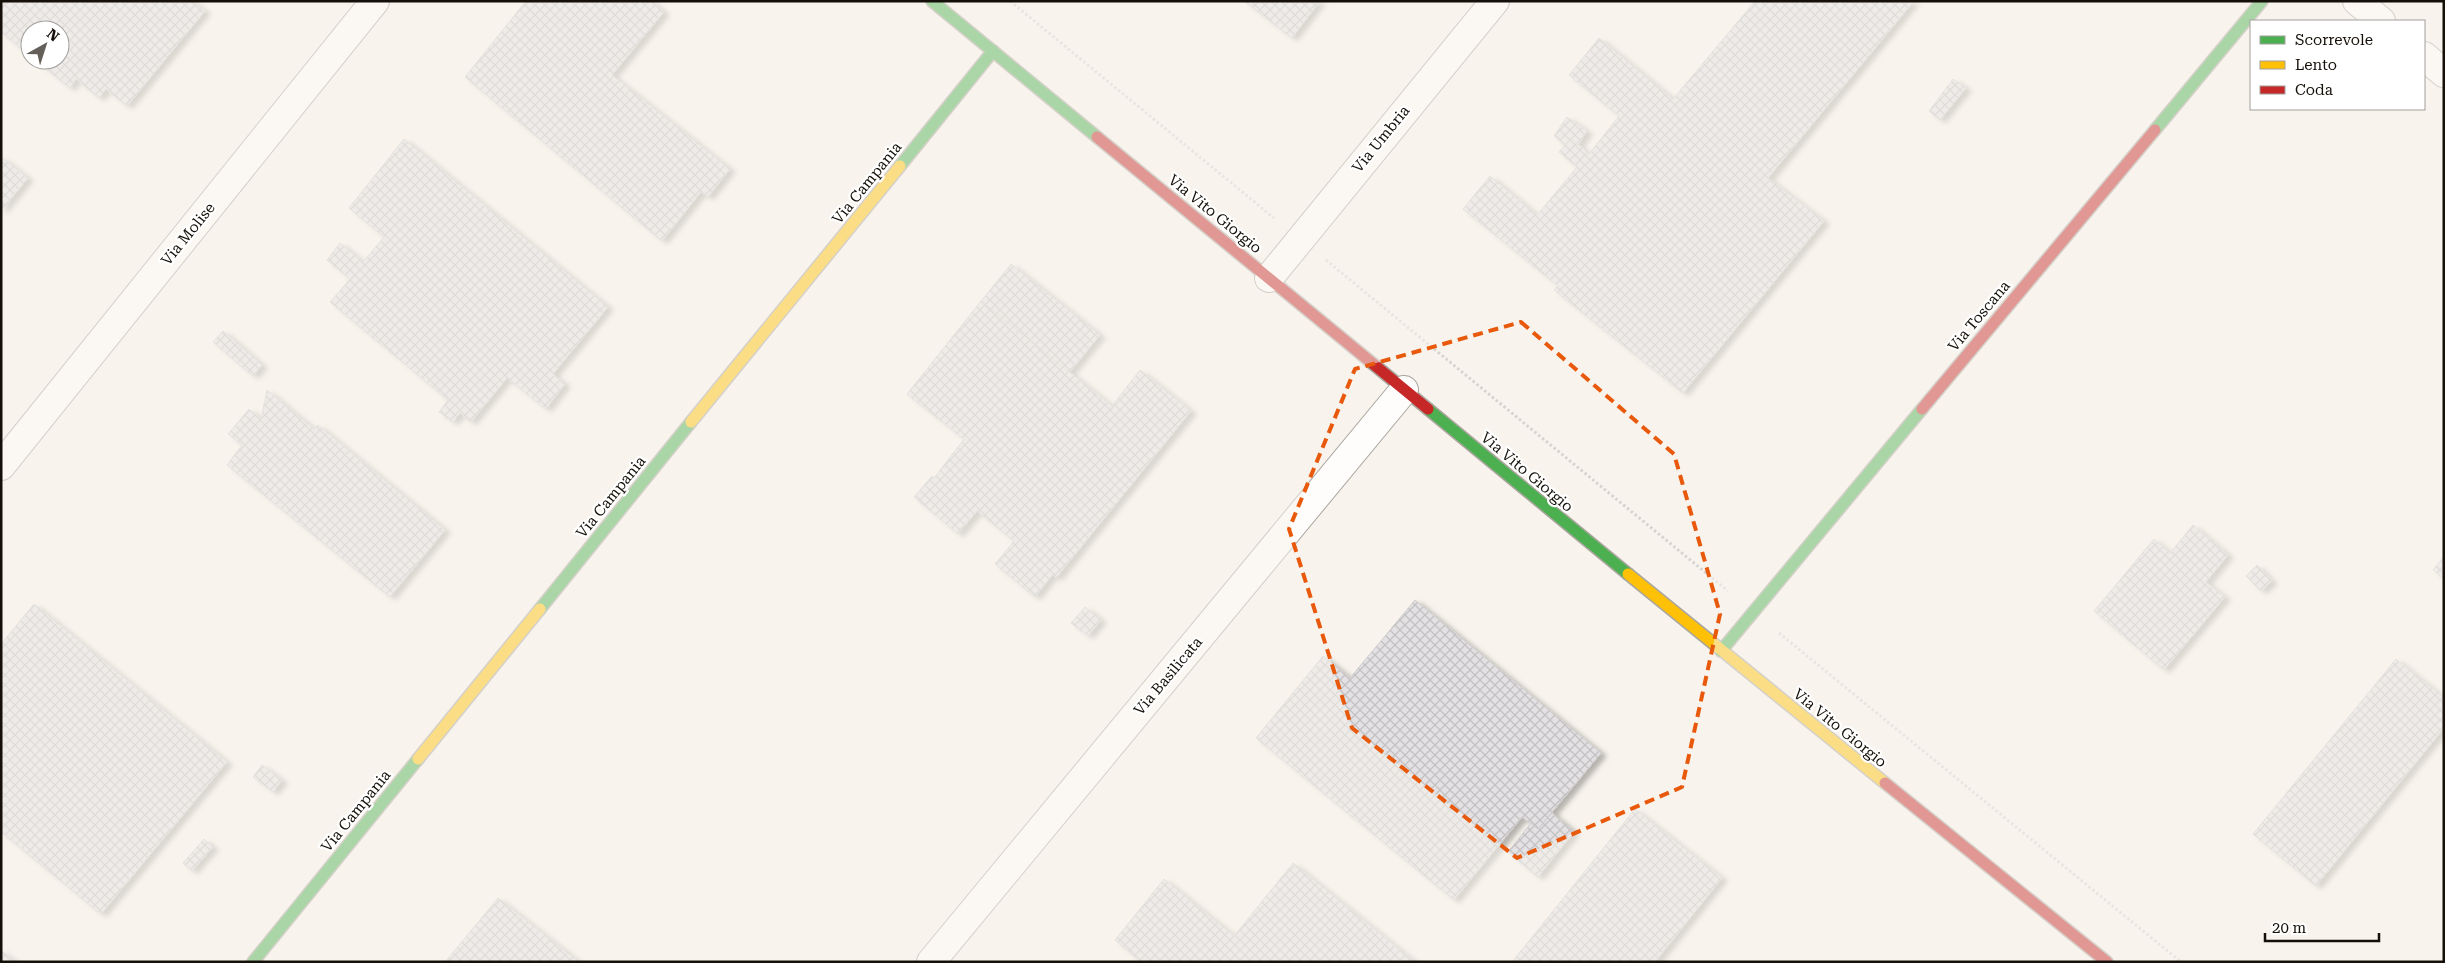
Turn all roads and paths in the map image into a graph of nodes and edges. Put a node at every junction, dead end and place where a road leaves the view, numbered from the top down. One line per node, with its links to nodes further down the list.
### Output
1 (374, 1): 14 (street, Via Molise)
2 (932, 1): 8 (street, Via Vito Giorgio)
3 (1010, 1): 11 (path)
4 (1494, 1): 11 (street, Via Umbria)
5 (2262, 1): 15 (street, Via Toscana)
6 (2357, 1): 7 (street)
7 (2380, 20)
8 (993, 51): 12 (street, Via Vito Giorgio); 17 (street, Via Campania)
9 (2425, 57): 10 (street)
10 (2444, 73)
11 (1300, 238): 12 (street, Via Umbria); 15 (path)
12 (1269, 278): 13 (street, Via Vito Giorgio)
13 (1404, 390): 16 (street, Via Vito Giorgio); 18 (street, Via Basilicata)
14 (1, 466)
15 (1753, 611): 16 (street, Via Toscana); 20 (path)
16 (1721, 651): 19 (street, Via Vito Giorgio)
17 (253, 962)
18 (931, 962)
19 (2107, 962)
20 (2181, 962)

